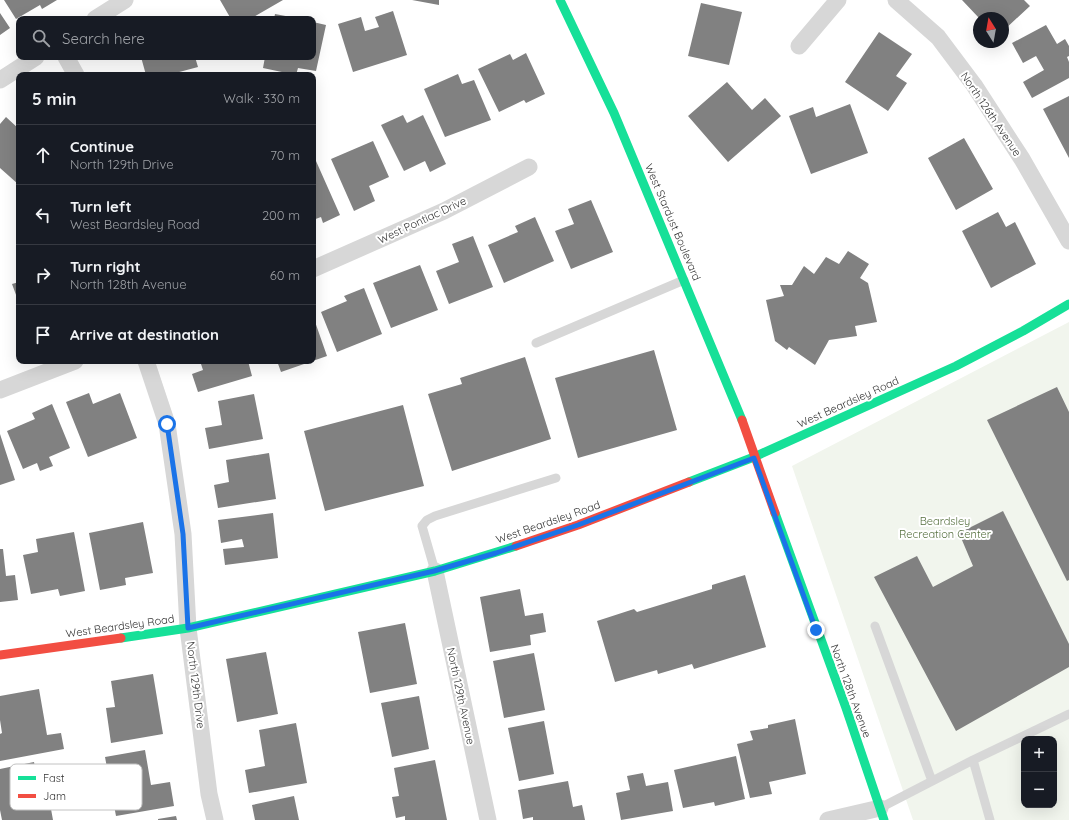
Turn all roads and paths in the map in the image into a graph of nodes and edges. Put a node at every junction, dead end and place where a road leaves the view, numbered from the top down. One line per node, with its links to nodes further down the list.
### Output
1 (126, 0): 5 (street)
2 (560, 0): 14 (street, West Stardust Boulevard)
3 (838, 0): 6 (street)
4 (896, 0): 12 (street, North 126th Avenue)
5 (100, 16)
6 (799, 46)
7 (31, 60): 10 (street)
8 (68, 60): 9 (street)
9 (74, 72)
10 (0, 80)
11 (529, 167): 13 (street, West Pontiac Drive)
12 (1069, 241)
13 (316, 268)
14 (684, 280): 16 (lane); 20 (street, West Stardust Boulevard)
15 (1069, 304): 20 (street, West Beardsley Road)
16 (536, 343)
17 (67, 364): 19 (street)
18 (147, 364): 24 (street, North 129th Drive)
19 (0, 390)
20 (754, 458): 22 (street, West Beardsley Road); 29 (street, North 128th Avenue)
21 (556, 478): 22 (lane)
22 (434, 571): 24 (street, West Beardsley Road); 31 (street, North 129th Avenue)
23 (875, 626): 28 (lane)
24 (188, 628): 25 (street, West Beardsley Road); 30 (street, North 129th Drive)
25 (0, 655)
26 (1069, 714): 27 (lane)
27 (973, 760): 28 (lane); 33 (lane)
28 (932, 781): 29 (lane)
29 (882, 814): 32 (street)
30 (216, 820)
31 (488, 820)
32 (828, 820)
33 (990, 820)

